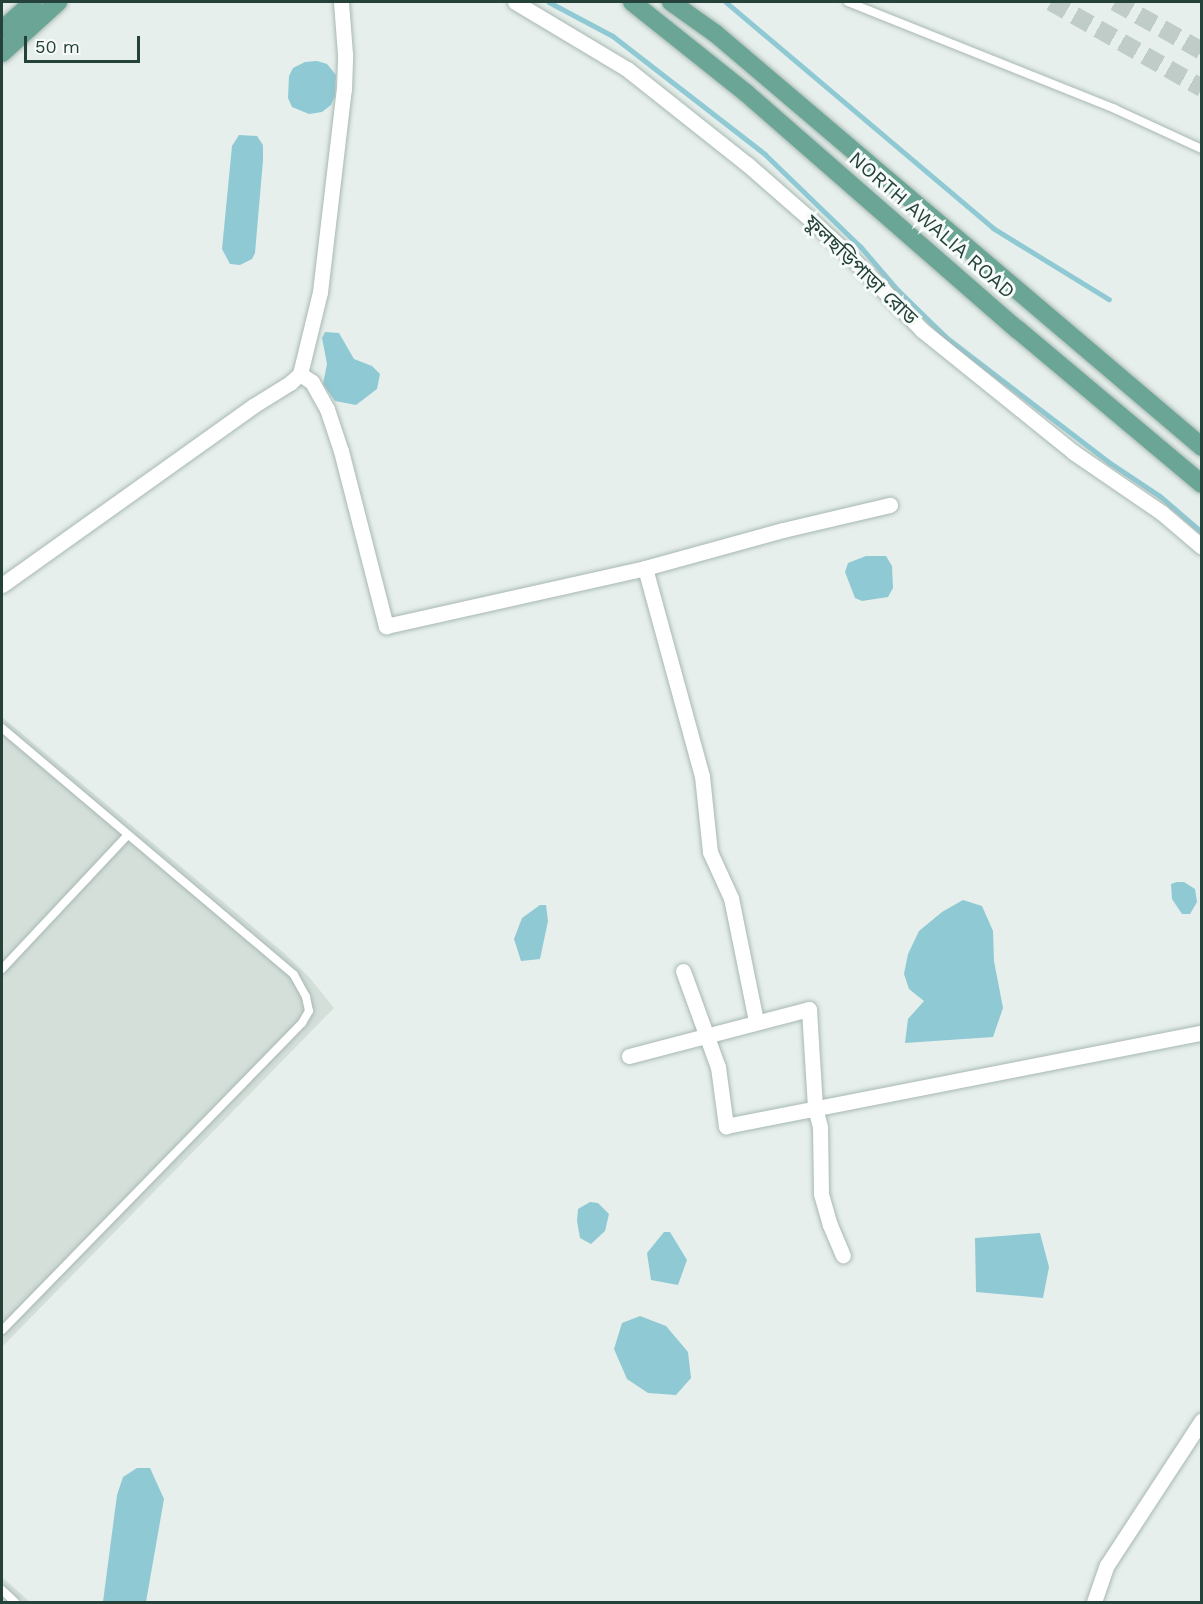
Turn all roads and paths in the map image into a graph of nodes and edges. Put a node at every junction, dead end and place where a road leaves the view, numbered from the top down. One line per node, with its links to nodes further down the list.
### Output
1 (33, 2): 8 (main road)
2 (58, 2): 9 (main road)
3 (341, 2): 14 (street)
4 (515, 2): 19 (street, ফুলছড়িপাড়া রোড)
5 (632, 2): 12 (main road, NORTH AWALIA ROAD)
6 (671, 2): 11 (main road, NORTH AWALIA ROAD)
7 (848, 2): 10 (lane)
8 (2, 30)
9 (2, 53)
10 (1202, 149)
11 (1042, 309): 12 (main road); 13 (main road, NORTH AWALIA ROAD)
12 (1022, 333): 15 (main road, NORTH AWALIA ROAD)
13 (1096, 357): 15 (main road); 16 (main road, NORTH AWALIA ROAD)
14 (300, 374): 20 (street); 21 (street)
15 (1077, 380): 17 (main road, NORTH AWALIA ROAD)
16 (1202, 447)
17 (1202, 484)
18 (890, 505): 20 (street)
19 (1202, 547)
20 (645, 568): 26 (street)
21 (2, 585)
22 (2, 728): 23 (lane)
23 (127, 836): 24 (lane); 32 (lane)
24 (2, 969)
25 (683, 971): 28 (street)
26 (756, 1021): 28 (street); 30 (street)
27 (1202, 1033): 30 (street)
28 (708, 1034): 29 (street); 30 (street)
29 (629, 1056)
30 (816, 1107): 31 (street)
31 (843, 1255)
32 (2, 1330)
33 (1202, 1420): 36 (street)
34 (2, 1590): 35 (lane)
35 (15, 1602)
36 (1094, 1602)

